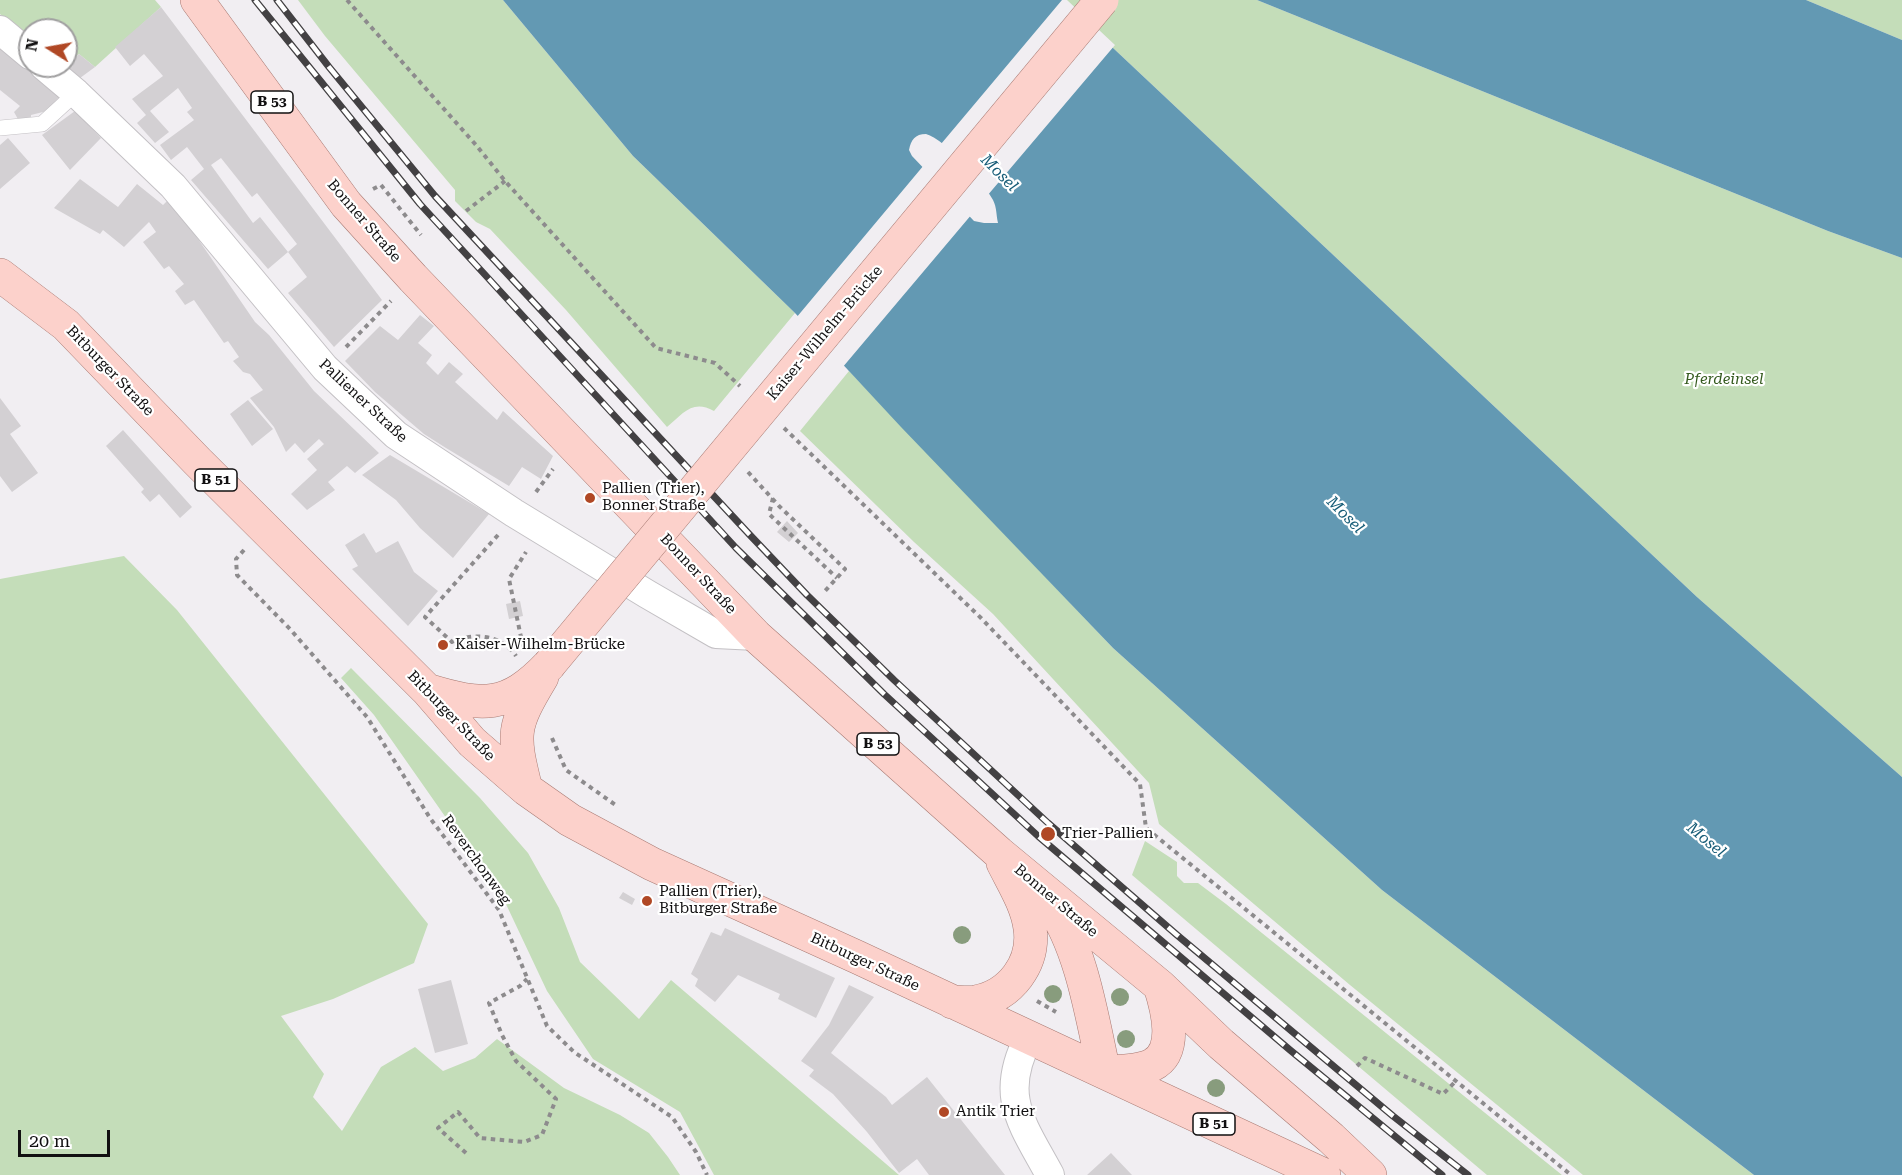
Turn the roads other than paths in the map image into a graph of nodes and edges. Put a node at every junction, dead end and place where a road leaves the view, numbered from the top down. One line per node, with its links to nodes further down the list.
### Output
1 (197, 0): 9 (main road, Bonner Straße / B 53)
2 (1102, 0): 10 (main road, Kaiser-Wilhelm-Brücke, bridge)
3 (0, 30): 4 (street)
4 (18, 45)
5 (58, 78): 6 (street, Palliener Straße)
6 (76, 93): 7 (lane); 9 (street, Palliener Straße)
7 (0, 128)
8 (0, 275): 11 (main road, Bitburger Straße / B 51)
9 (756, 636): 13 (main road, Bonner Straße / B 53)
10 (549, 665): 11 (main road, Kaiser-Wilhelm-Brücke); 12 (main road, Kaiser-Wilhelm-Brücke)
11 (427, 690): 12 (main road, Bitburger Straße / B 51)
12 (526, 789): 16 (main road, Bitburger Straße / B 51)
13 (999, 853): 14 (main road, Bonner Straße / B 53); 16 (main road)
14 (1041, 890): 15 (main road, Bonner Straße / B 53); 18 (main road)
15 (1160, 986): 18 (main road); 21 (main road, Bonner Straße)
16 (952, 1002): 17 (main road, Bitburger Straße / B 51)
17 (1029, 1037): 18 (main road, Bitburger Straße / B 51); 19 (street)
18 (1104, 1072): 20 (main road, Bitburger Straße / B 51)
19 (1050, 1175)
20 (1324, 1175)
21 (1370, 1175)

